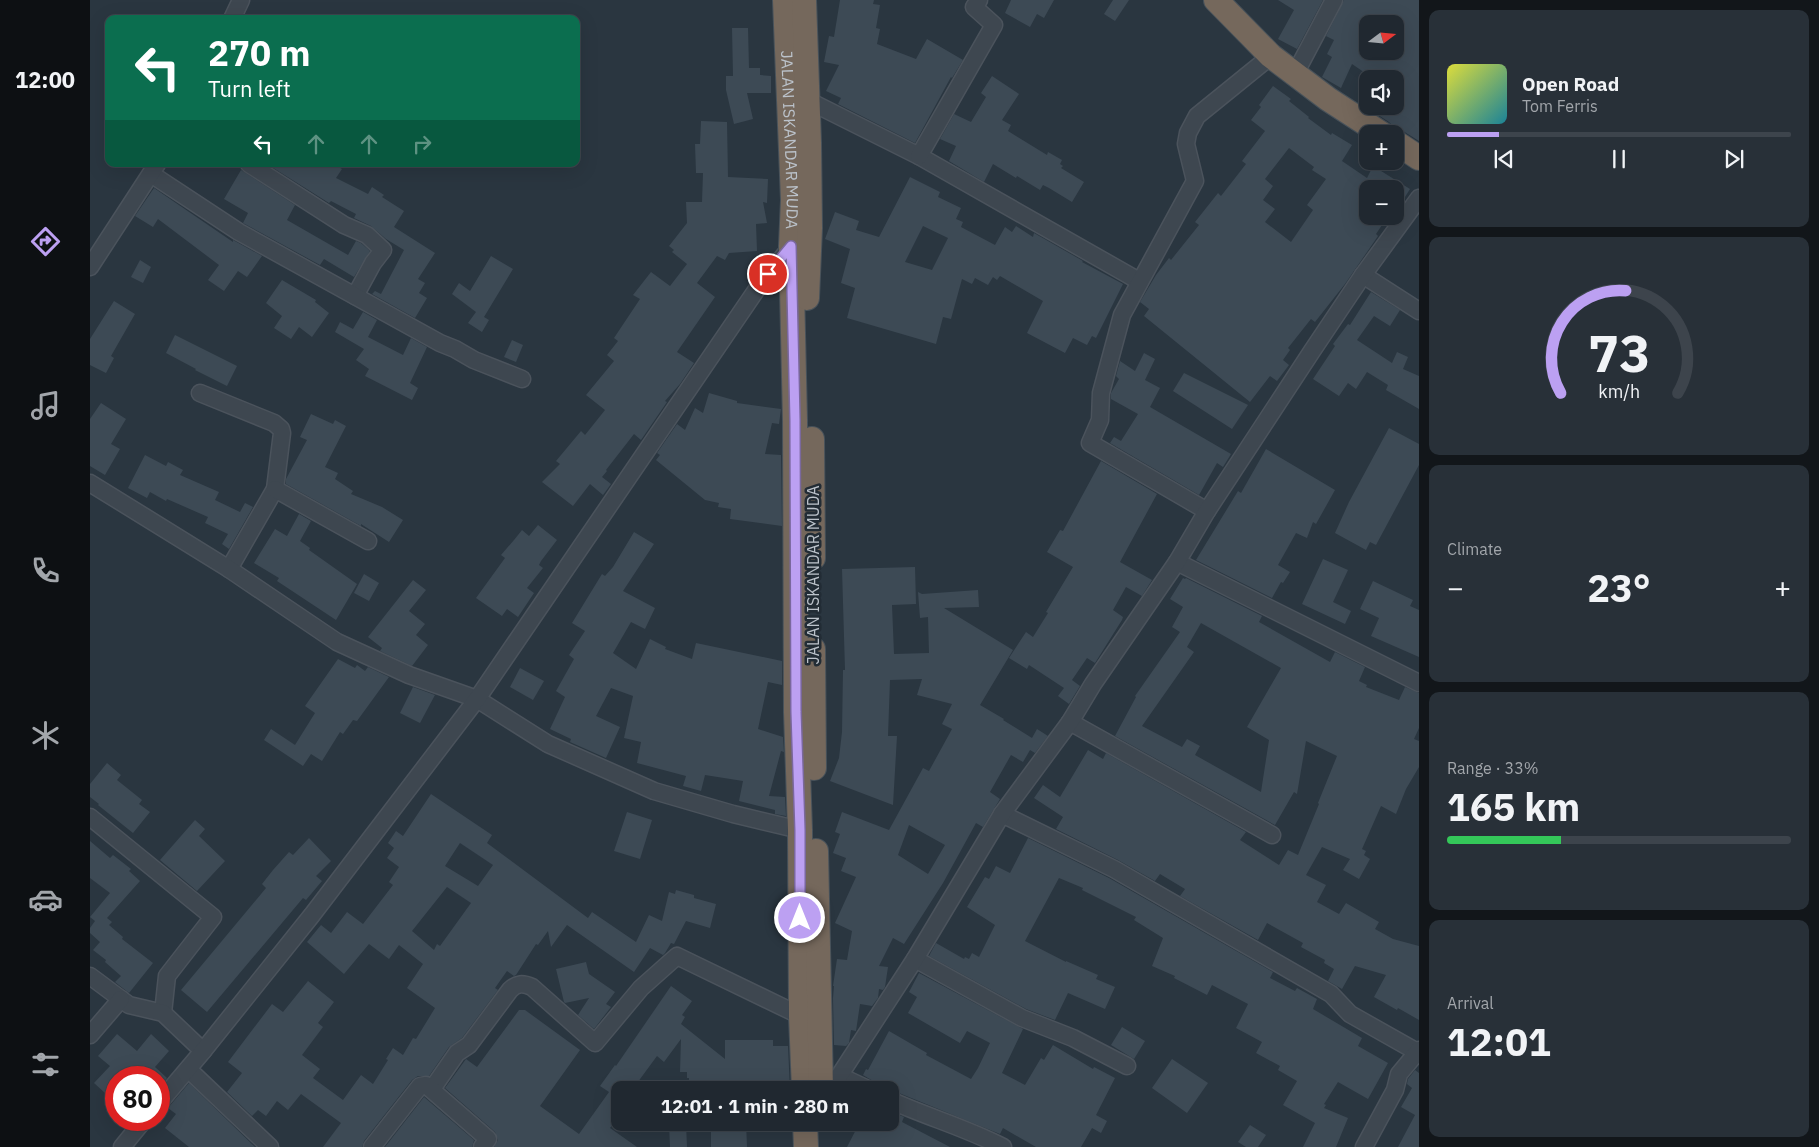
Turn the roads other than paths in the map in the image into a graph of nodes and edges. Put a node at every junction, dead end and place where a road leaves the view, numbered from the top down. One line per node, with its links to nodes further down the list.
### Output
1 (241, 0): 7 (street)
2 (785, 0): 19 (highway, JALAN ISKANDAR MUDA)
3 (804, 0): 10 (highway, JALAN ISKANDAR MUDA)
4 (978, 0): 13 (street)
5 (1216, 0): 8 (highway)
6 (1334, 0): 9 (street)
7 (234, 15)
8 (1271, 56): 9 (highway); 22 (street)
9 (1295, 74): 11 (highway)
10 (806, 100): 13 (street); 18 (highway, JALAN ISKANDAR MUDA)
11 (1368, 125)
12 (1404, 148): 14 (highway)
13 (919, 156): 22 (street)
14 (1419, 158)
15 (254, 167): 23 (street)
16 (154, 169): 20 (street); 23 (street)
17 (1419, 198): 21 (street)
18 (810, 228): 19 (street); 52 (highway, JALAN ISKANDAR MUDA)
19 (791, 246): 34 (street); 38 (highway, JALAN ISKANDAR MUDA)
20 (90, 267)
21 (1363, 275): 24 (street); 29 (street)
22 (1139, 281): 29 (street)
23 (355, 296): 25 (street)
24 (1419, 311)
25 (522, 379)
26 (200, 393): 28 (street)
27 (90, 483): 32 (street)
28 (275, 489): 30 (street); 32 (street)
29 (1206, 511): 31 (street)
30 (368, 540)
31 (1177, 562): 33 (street); 35 (street)
32 (229, 569): 34 (street)
33 (1419, 683)
34 (477, 699): 38 (street); 46 (street)
35 (1070, 722): 36 (street); 39 (street)
36 (1002, 814): 40 (street); 47 (street)
37 (90, 817): 43 (street)
38 (800, 830): 44 (highway, JALAN ISKANDAR MUDA)
39 (1272, 835)
40 (915, 959): 48 (street); 50 (street)
41 (90, 976): 42 (street)
42 (125, 1002): 43 (street); 45 (street)
43 (163, 1013): 46 (street)
44 (801, 1016): 51 (highway, JALAN ISKANDAR MUDA); 55 (street)
45 (90, 1036)
46 (203, 1051): 49 (street)
47 (1418, 1052): 68 (street)
48 (1126, 1066)
49 (188, 1069): 56 (street); 62 (street)
50 (840, 1076): 53 (street); 54 (street)
51 (804, 1081)
52 (821, 1081)
53 (836, 1081)
54 (851, 1081)
55 (432, 1089): 63 (street); 64 (street)
56 (170, 1090)
57 (899, 1104): 67 (street)
58 (135, 1131): 61 (street)
59 (805, 1131): 65 (highway)
60 (821, 1131): 66 (highway)
61 (122, 1147)
62 (270, 1147)
63 (372, 1147)
64 (482, 1147)
65 (806, 1147)
66 (821, 1147)
67 (1003, 1147)
68 (1364, 1147)

